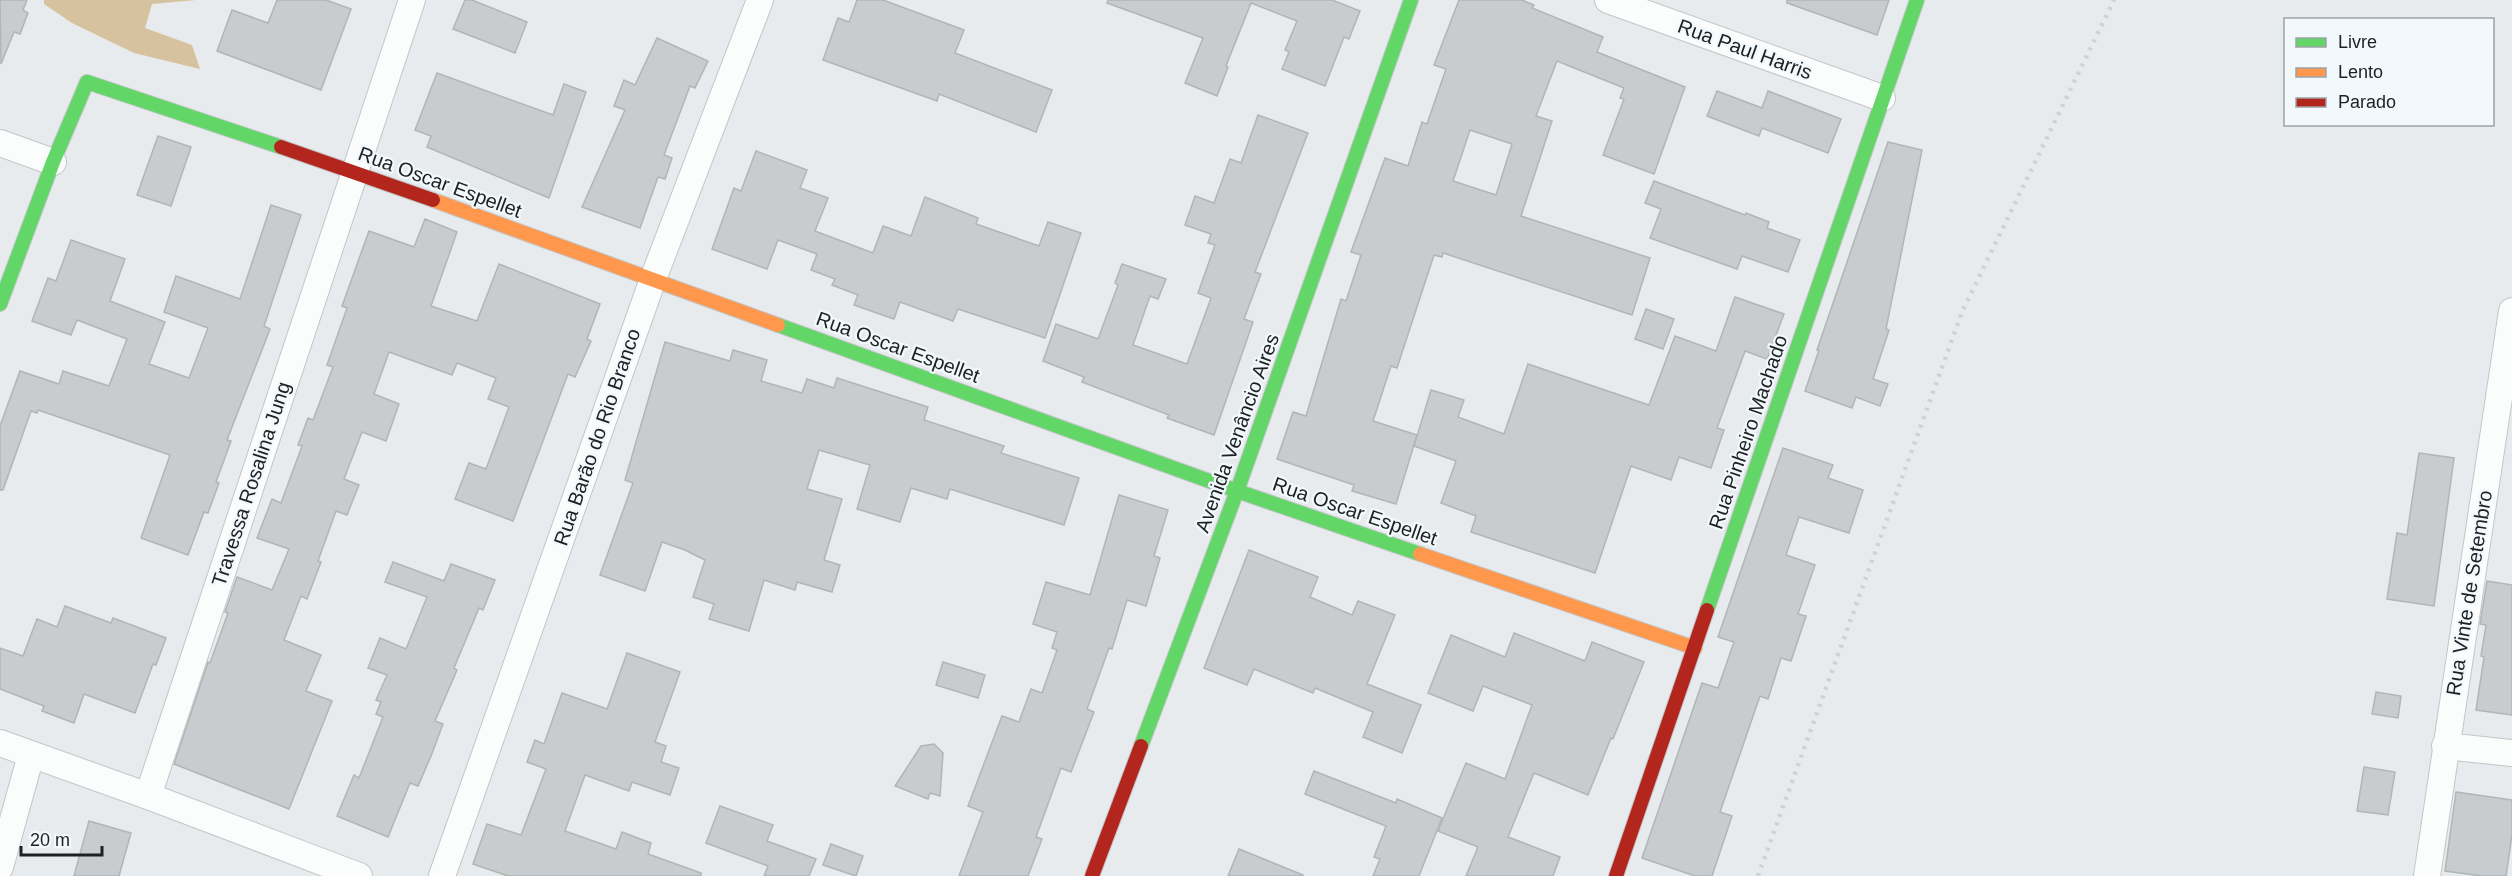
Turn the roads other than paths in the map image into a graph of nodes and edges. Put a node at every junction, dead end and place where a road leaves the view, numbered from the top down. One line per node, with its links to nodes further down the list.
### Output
1 (412, 0): 9 (street, Travessa Rosalina Jung)
2 (760, 0): 10 (street, Rua Barão do Rio Branco)
3 (1411, 0): 13 (street, Avenida Venâncio Aires)
4 (1608, 0): 6 (street, Rua Paul Harris)
5 (1917, 0): 6 (street, Rua Pinheiro Machado)
6 (1882, 98): 14 (street, Rua Pinheiro Machado)
7 (0, 143): 8 (street)
8 (53, 162): 9 (street, Rua Oscar Espellet); 11 (street)
9 (354, 171): 10 (street, Rua Oscar Espellet); 19 (street, Travessa Rosalina Jung)
10 (653, 279): 13 (street, Rua Oscar Espellet); 22 (street, Rua Barão do Rio Branco)
11 (0, 304)
12 (2512, 311): 16 (street, Rua Vinte de Setembro)
13 (1237, 491): 14 (street, Rua Oscar Espellet); 23 (street, Avenida Venâncio Aires)
14 (1695, 648): 24 (street, Rua Pinheiro Machado)
15 (0, 743): 18 (street)
16 (2445, 746): 17 (street); 25 (street, Rua Vinte de Setembro)
17 (2512, 753)
18 (31, 755): 19 (street); 20 (street)
19 (148, 796): 21 (street)
20 (0, 867)
21 (359, 876)
22 (442, 876)
23 (1092, 876)
24 (1616, 876)
25 (2427, 876)

